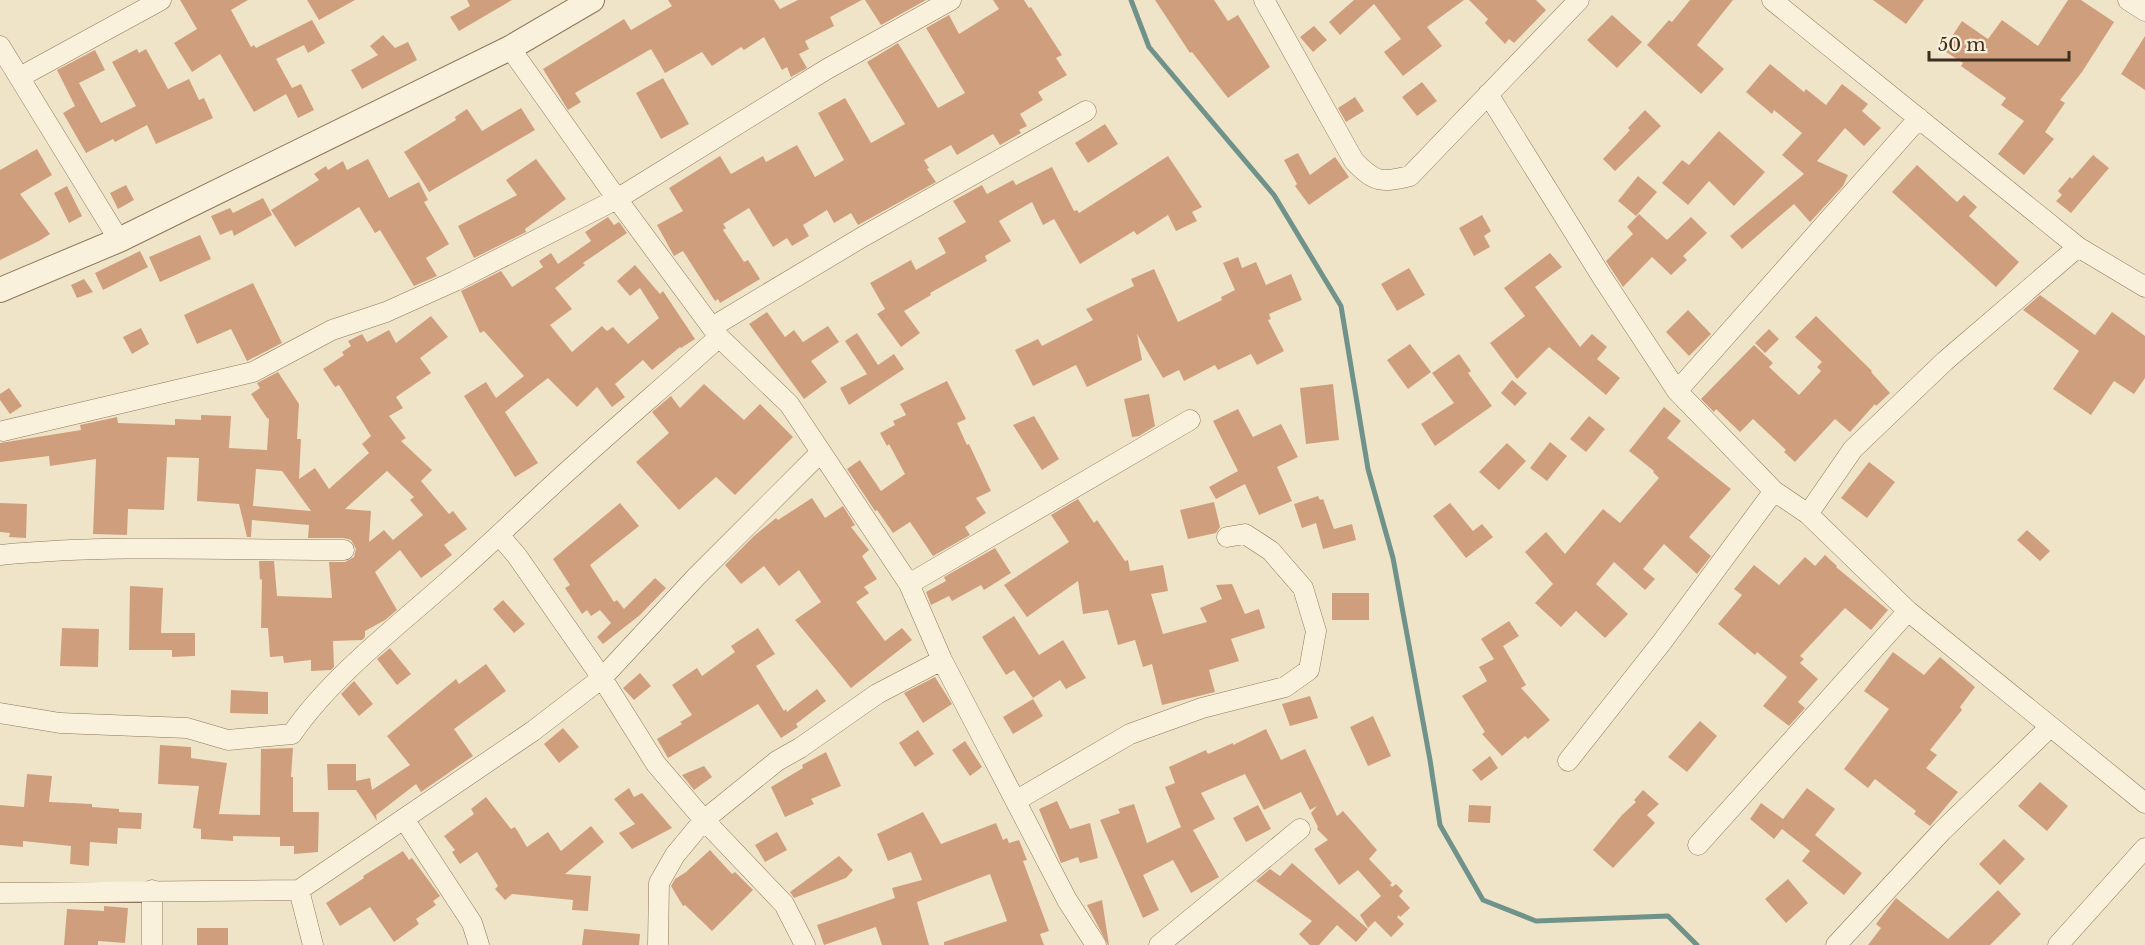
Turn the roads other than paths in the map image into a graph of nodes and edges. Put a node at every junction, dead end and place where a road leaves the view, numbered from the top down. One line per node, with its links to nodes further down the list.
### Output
1 (161, 0): 11 (street)
2 (951, 0): 15 (street)
3 (1263, 0): 12 (street)
4 (1579, 0): 12 (street)
5 (1772, 0): 14 (street)
6 (2128, 0): 8 (street)
7 (576, 4): 10 (street)
8 (2145, 11)
9 (0, 46): 11 (street)
10 (510, 48): 15 (street); 16 (street)
11 (20, 77): 16 (street)
12 (1488, 94): 21 (street)
13 (1086, 111): 20 (street)
14 (1919, 118): 17 (street); 21 (street)
15 (617, 199): 20 (street); 23 (street)
16 (119, 240): 19 (street)
17 (2078, 247): 18 (street); 26 (street)
18 (2145, 287)
19 (0, 290)
20 (715, 332): 24 (street); 27 (street)
21 (1677, 391): 25 (street)
22 (1190, 420): 31 (street)
23 (3, 430)
24 (820, 453): 31 (street); 34 (street)
25 (1774, 491): 26 (street); 37 (street)
26 (1808, 514): 32 (street)
27 (500, 536): 34 (street); 35 (street)
28 (1227, 537): 38 (street)
29 (345, 550): 30 (street)
30 (0, 555)
31 (909, 584): 33 (street)
32 (1908, 610): 36 (street); 43 (street)
33 (942, 660): 38 (street); 41 (street)
34 (602, 678): 40 (street); 41 (street)
35 (0, 713)
36 (2050, 726): 39 (street); 55 (street)
37 (1568, 761)
38 (1017, 800): 53 (street)
39 (2145, 803)
40 (404, 819): 45 (street); 50 (street)
41 (704, 820): 51 (street); 52 (street)
42 (1300, 830): 54 (street)
43 (1698, 845)
44 (2145, 848): 56 (street)
45 (299, 890): 46 (street); 49 (street)
46 (152, 891): 47 (street); 48 (street)
47 (0, 893)
48 (152, 945)
49 (313, 945)
50 (479, 945)
51 (658, 945)
52 (805, 945)
53 (1096, 945)
54 (1159, 945)
55 (1836, 945)
56 (2058, 945)

